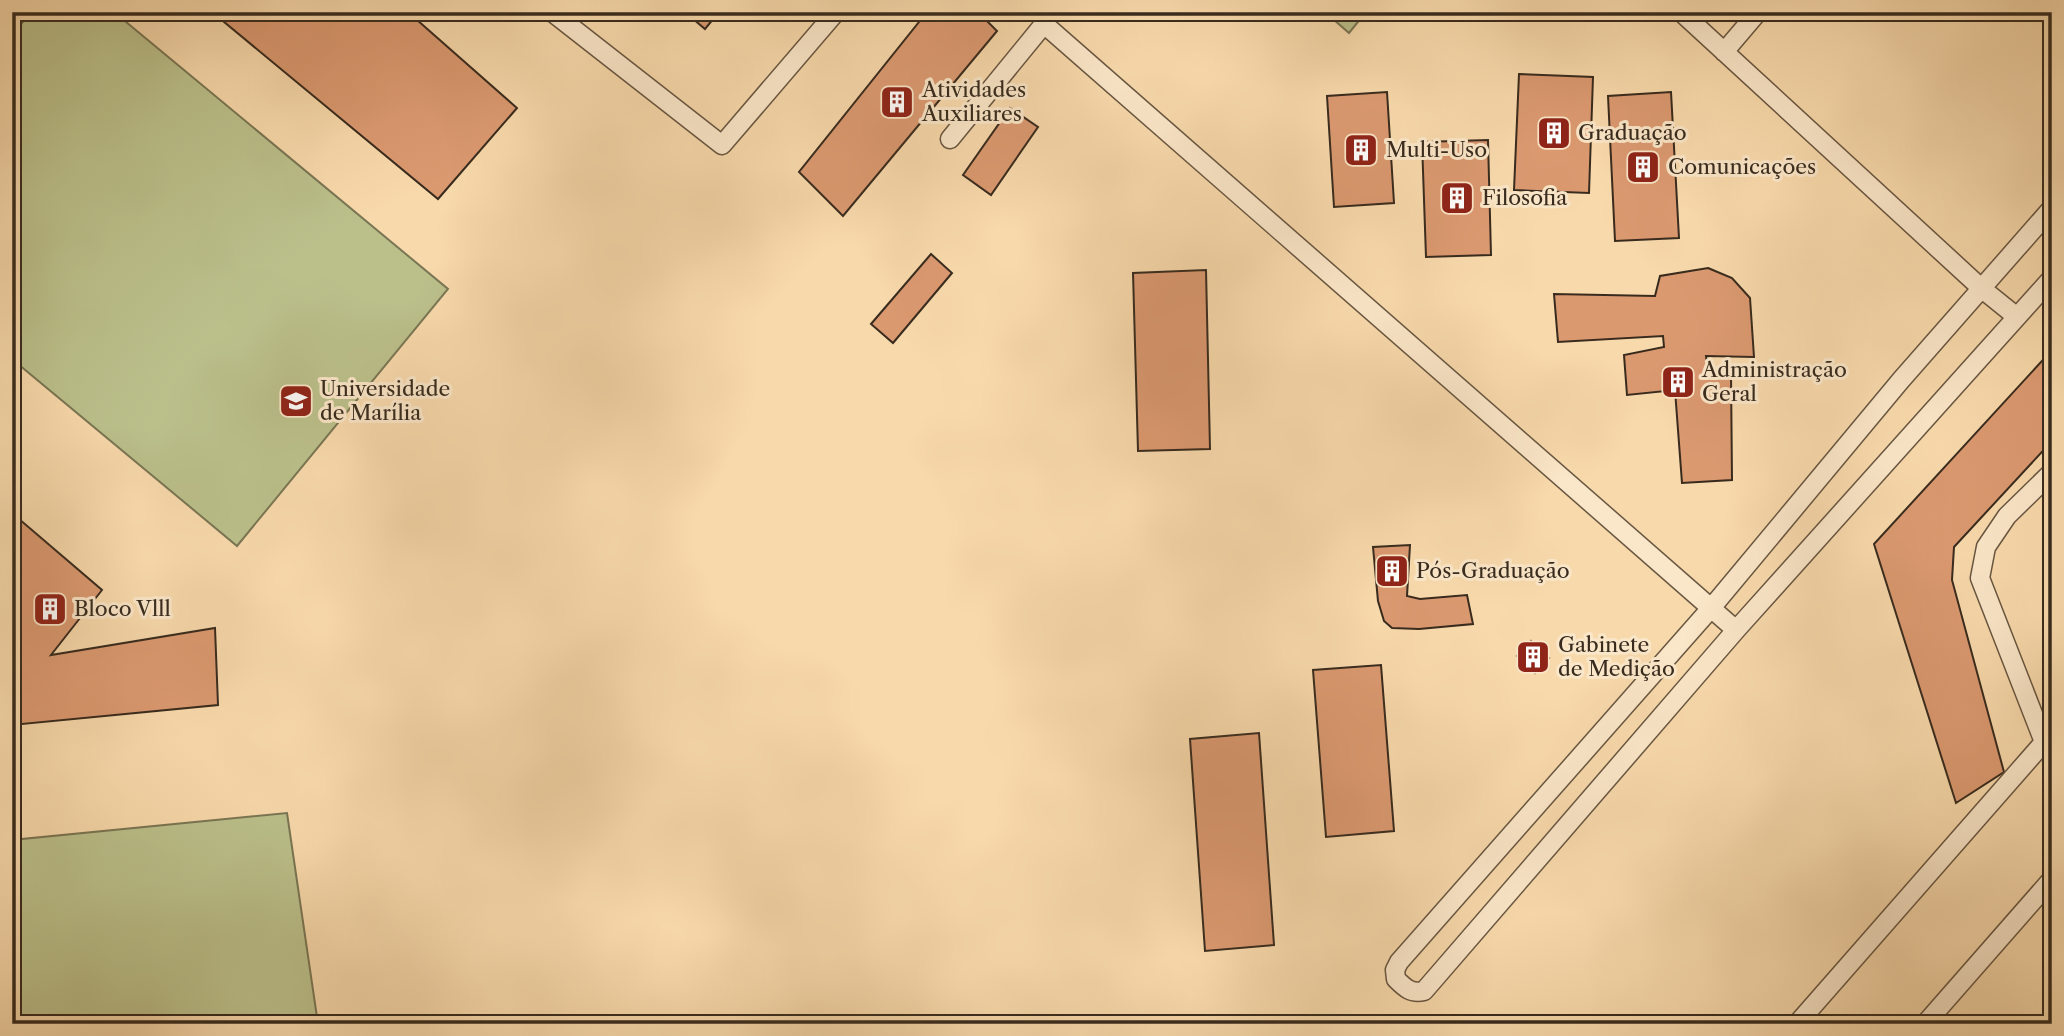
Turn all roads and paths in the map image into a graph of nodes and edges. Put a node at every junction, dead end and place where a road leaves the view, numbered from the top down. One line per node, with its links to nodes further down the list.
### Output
1 (552, 12): 2 (lane)
2 (836, 12)
3 (1681, 12): 5 (lane)
4 (1758, 12): 5 (lane)
5 (1724, 52): 9 (lane)
6 (950, 139): 12 (lane)
7 (2052, 208): 9 (lane)
8 (2052, 278): 10 (lane)
9 (1981, 288): 10 (lane); 12 (lane)
10 (2017, 317): 13 (lane)
11 (2052, 472): 14 (lane)
12 (1712, 607): 13 (lane); 13 (lane)
13 (1736, 630)
14 (2049, 740): 16 (lane)
15 (2052, 878): 17 (lane)
16 (1797, 1024)
17 (1925, 1024)

